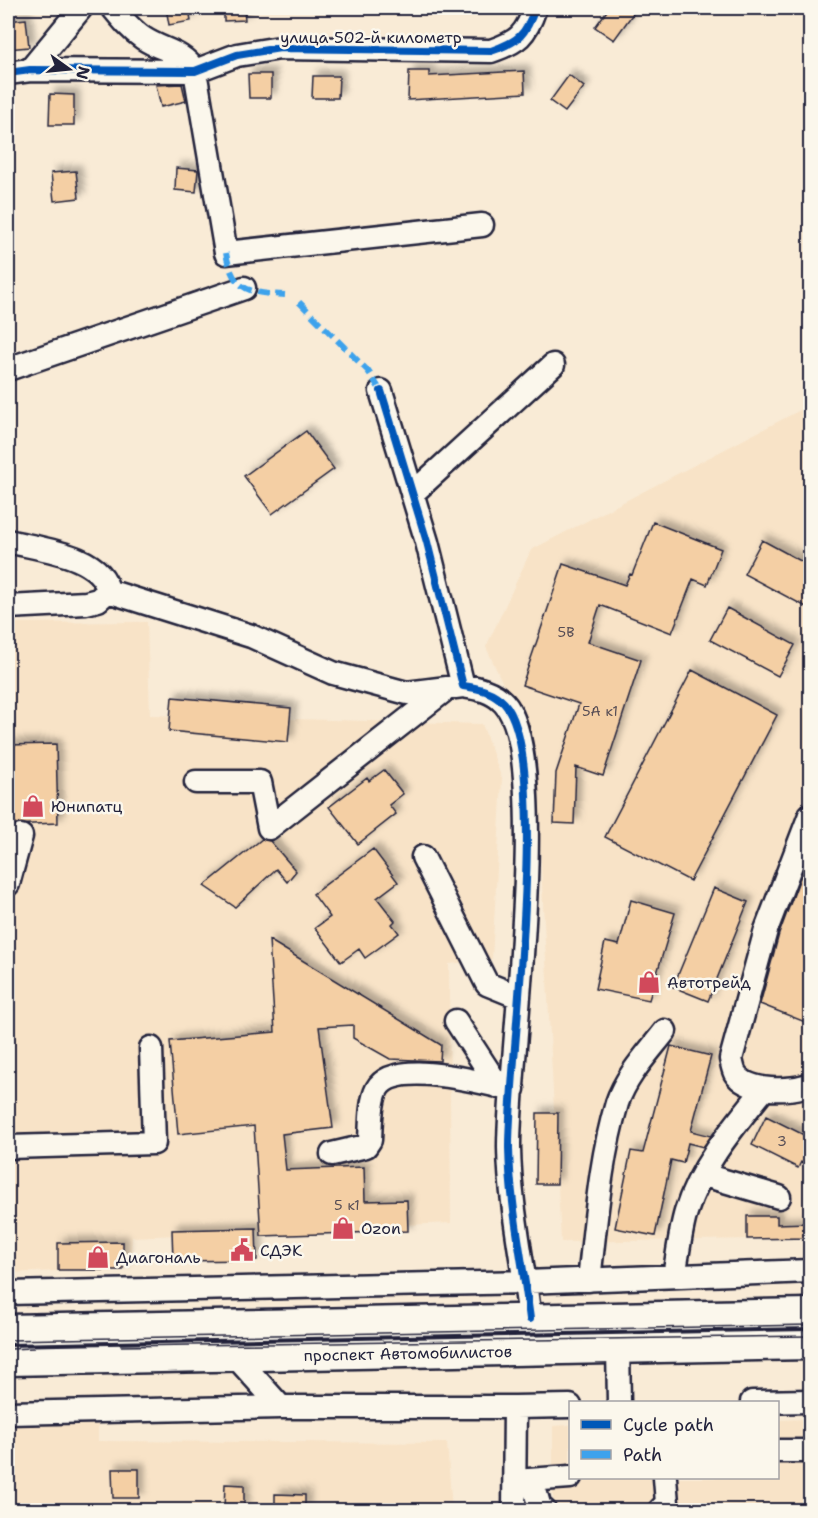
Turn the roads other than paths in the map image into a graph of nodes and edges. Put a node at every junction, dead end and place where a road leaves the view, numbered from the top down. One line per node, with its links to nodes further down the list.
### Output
1 (81, 8): 4 (street)
2 (113, 8): 5 (street)
3 (535, 8): 5 (street, улица 502-й километр)
4 (30, 70): 5 (street, улица 502-й километр); 6 (street, улица 502-й километр)
5 (195, 71): 7 (street)
6 (8, 73)
7 (482, 225)
8 (244, 288): 10 (street)
9 (553, 365): 12 (street)
10 (8, 369)
11 (381, 391): 12 (street)
12 (412, 494): 16 (street)
13 (8, 541): 14 (street)
14 (108, 591): 15 (street); 16 (street)
15 (8, 608)
16 (455, 687): 17 (street); 22 (street)
17 (196, 782)
18 (810, 815): 28 (street)
19 (21, 836): 21 (street)
20 (423, 857): 22 (street)
21 (8, 884)
22 (519, 997): 27 (street)
23 (456, 1021): 27 (street)
24 (665, 1031): 35 (street)
25 (151, 1048): 29 (street)
26 (809, 1086): 28 (street)
27 (506, 1088): 30 (street); 36 (street)
28 (764, 1089): 31 (street)
29 (8, 1147)
30 (332, 1154)
31 (704, 1175): 32 (street); 34 (street)
32 (779, 1197)
33 (810, 1271): 34 (street)
34 (674, 1276): 35 (street)
35 (589, 1280): 36 (street)
36 (526, 1282): 37 (street); 39 (street)
37 (8, 1293)
38 (810, 1313): 39 (main road, проспект Автомобилистов)
39 (530, 1319): 40 (main road, проспект Автомобилистов)
40 (110, 1327): 41 (main road, проспект Автомобилистов); 45 (street)
41 (8, 1329)
42 (810, 1346): 43 (main road, проспект Автомобилистов)
43 (618, 1348): 44 (main road, проспект Автомобилистов); 47 (street)
44 (235, 1356): 45 (main road, проспект Автомобилистов); 51 (street)
45 (111, 1359): 46 (main road, проспект Автомобилистов)
46 (8, 1362)
47 (620, 1401)
48 (810, 1401): 49 (street)
49 (779, 1402)
50 (569, 1406): 52 (street)
51 (281, 1407): 52 (street); 53 (street)
52 (515, 1407): 58 (street)
53 (8, 1413)
54 (779, 1451): 55 (street)
55 (805, 1451)
56 (569, 1477): 58 (street)
57 (665, 1479): 61 (street)
58 (523, 1481): 59 (street); 60 (street)
59 (514, 1510)
60 (544, 1510)
61 (660, 1510)

